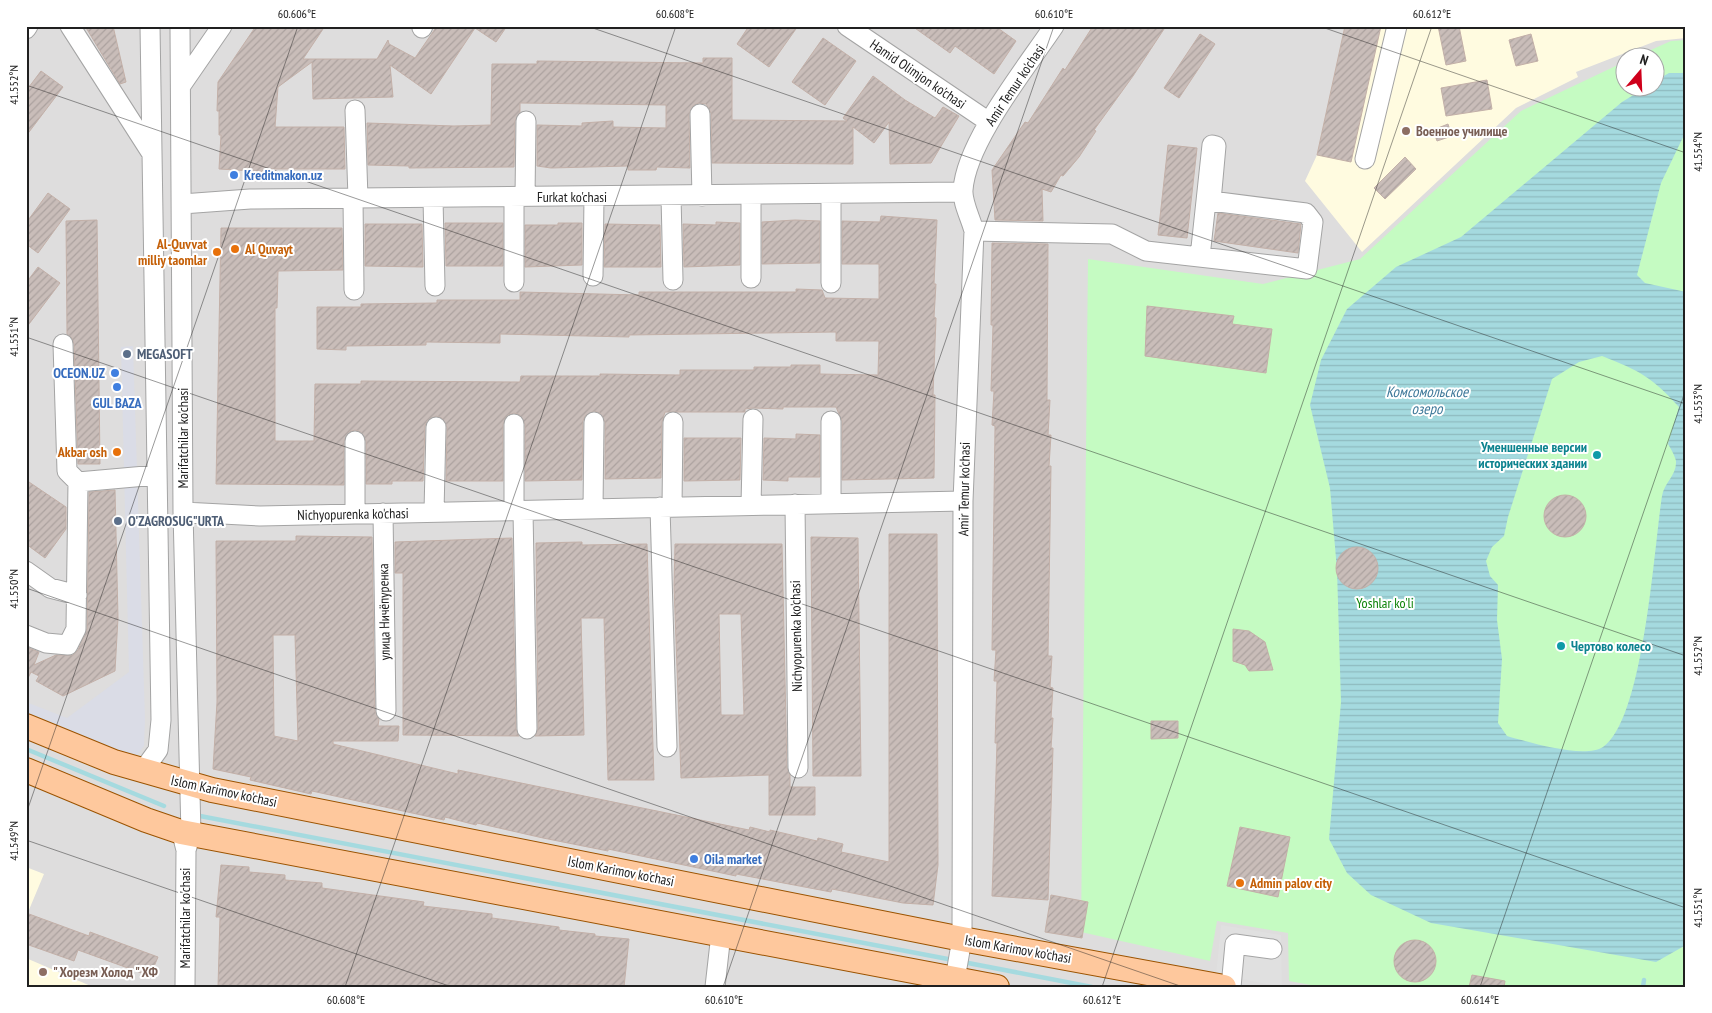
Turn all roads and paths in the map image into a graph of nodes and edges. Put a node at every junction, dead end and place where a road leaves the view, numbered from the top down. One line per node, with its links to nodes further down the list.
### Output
1 (70, 26): 13 (street)
2 (150, 26): 13 (street, Marifatchilar ko'chasi)
3 (180, 26): 8 (street, Marifatchilar ko'chasi)
4 (222, 26): 8 (street)
5 (847, 26): 12 (street, Hamid Olimjon ko'chasi)
6 (1054, 26): 12 (street, Amir Temur ko'chasi)
7 (1397, 26): 14 (street)
8 (182, 84): 24 (street, Marifatchilar ko'chasi)
9 (355, 110): 22 (street)
10 (700, 114): 20 (street)
11 (526, 121): 18 (street)
12 (989, 122): 15 (street, Amir Temur ko'chasi)
13 (152, 154): 42 (street, Marifatchilar ko'chasi)
14 (1365, 158)
15 (963, 192): 16 (street, Furkat ko'chasi); 25 (street, Amir Temur ko'chasi)
16 (831, 194): 17 (street, Furkat ko'chasi); 31 (street)
17 (751, 195): 20 (street, Furkat ko'chasi); 28 (street)
18 (519, 196): 21 (street, Furkat ko'chasi); 23 (street, Furkat ko'chasi); 30 (street)
19 (671, 196): 20 (street, Furkat ko'chasi); 21 (street, Furkat ko'chasi); 29 (street)
20 (702, 196)
21 (594, 197): 27 (street)
22 (356, 198): 23 (street, Furkat ko'chasi); 24 (street, Furkat ko'chasi); 33 (street)
23 (433, 198): 32 (street)
24 (182, 204): 51 (street, Marifatchilar ko'chasi)
25 (974, 231): 26 (street); 44 (street, Amir Temur ko'chasi)
26 (1200, 257): 26 (street)
27 (593, 276)
28 (751, 278)
29 (673, 280)
30 (514, 282)
31 (831, 283)
32 (435, 286)
33 (354, 290)
34 (63, 344): 43 (street)
35 (753, 419): 47 (street)
36 (831, 421): 45 (street)
37 (594, 422): 49 (street)
38 (673, 422): 48 (street)
39 (514, 424): 50 (street)
40 (436, 427): 52 (street)
41 (355, 441): 54 (street)
42 (157, 476): 43 (street); 64 (street, Marifatchilar ko'chasi)
43 (78, 482): 56 (street)
44 (963, 500): 45 (street, Nichyopurenka ko'chasi); 68 (street, Amir Temur ko'chasi)
45 (831, 503): 46 (street, Nichyopurenka ko'chasi)
46 (795, 504): 47 (street, Nichyopurenka ko'chasi); 62 (street, Nichyopurenka ko'chasi)
47 (751, 505): 48 (street, Nichyopurenka ko'chasi)
48 (666, 507): 49 (street, Nichyopurenka ko'chasi); 61 (street)
49 (593, 508): 50 (street, Nichyopurenka ko'chasi)
50 (518, 510): 52 (street, Nichyopurenka ko'chasi); 60 (street)
51 (183, 512): 54 (street, Nichyopurenka ko'chasi); 65 (street, Marifatchilar ko'chasi)
52 (434, 512): 53 (street, Nichyopurenka ko'chasi)
53 (383, 513): 54 (street, Nichyopurenka ko'chasi); 58 (street, улица Ничёпуренка)
54 (355, 514)
55 (26, 570): 56 (street)
56 (77, 595): 57 (street)
57 (26, 635)
58 (386, 711)
59 (26, 726): 64 (main road, Islom Karimov ko'chasi)
60 (527, 729)
61 (667, 747)
62 (798, 768)
63 (26, 770): 66 (main road)
64 (142, 772): 65 (main road, Islom Karimov ko'chasi)
65 (188, 784): 66 (street, Marifatchilar ko'chasi); 68 (main road, Islom Karimov ko'chasi)
66 (186, 838): 67 (main road); 71 (street, Marifatchilar ko'chasi)
67 (721, 934): 70 (main road); 72 (street)
68 (962, 939): 70 (street, Amir Temur ko'chasi); 74 (main road, Islom Karimov ko'chasi)
69 (1272, 949): 75 (street)
70 (956, 979): 73 (main road)
71 (185, 987)
72 (715, 987)
73 (997, 987)
74 (1224, 987)
75 (1231, 987)

